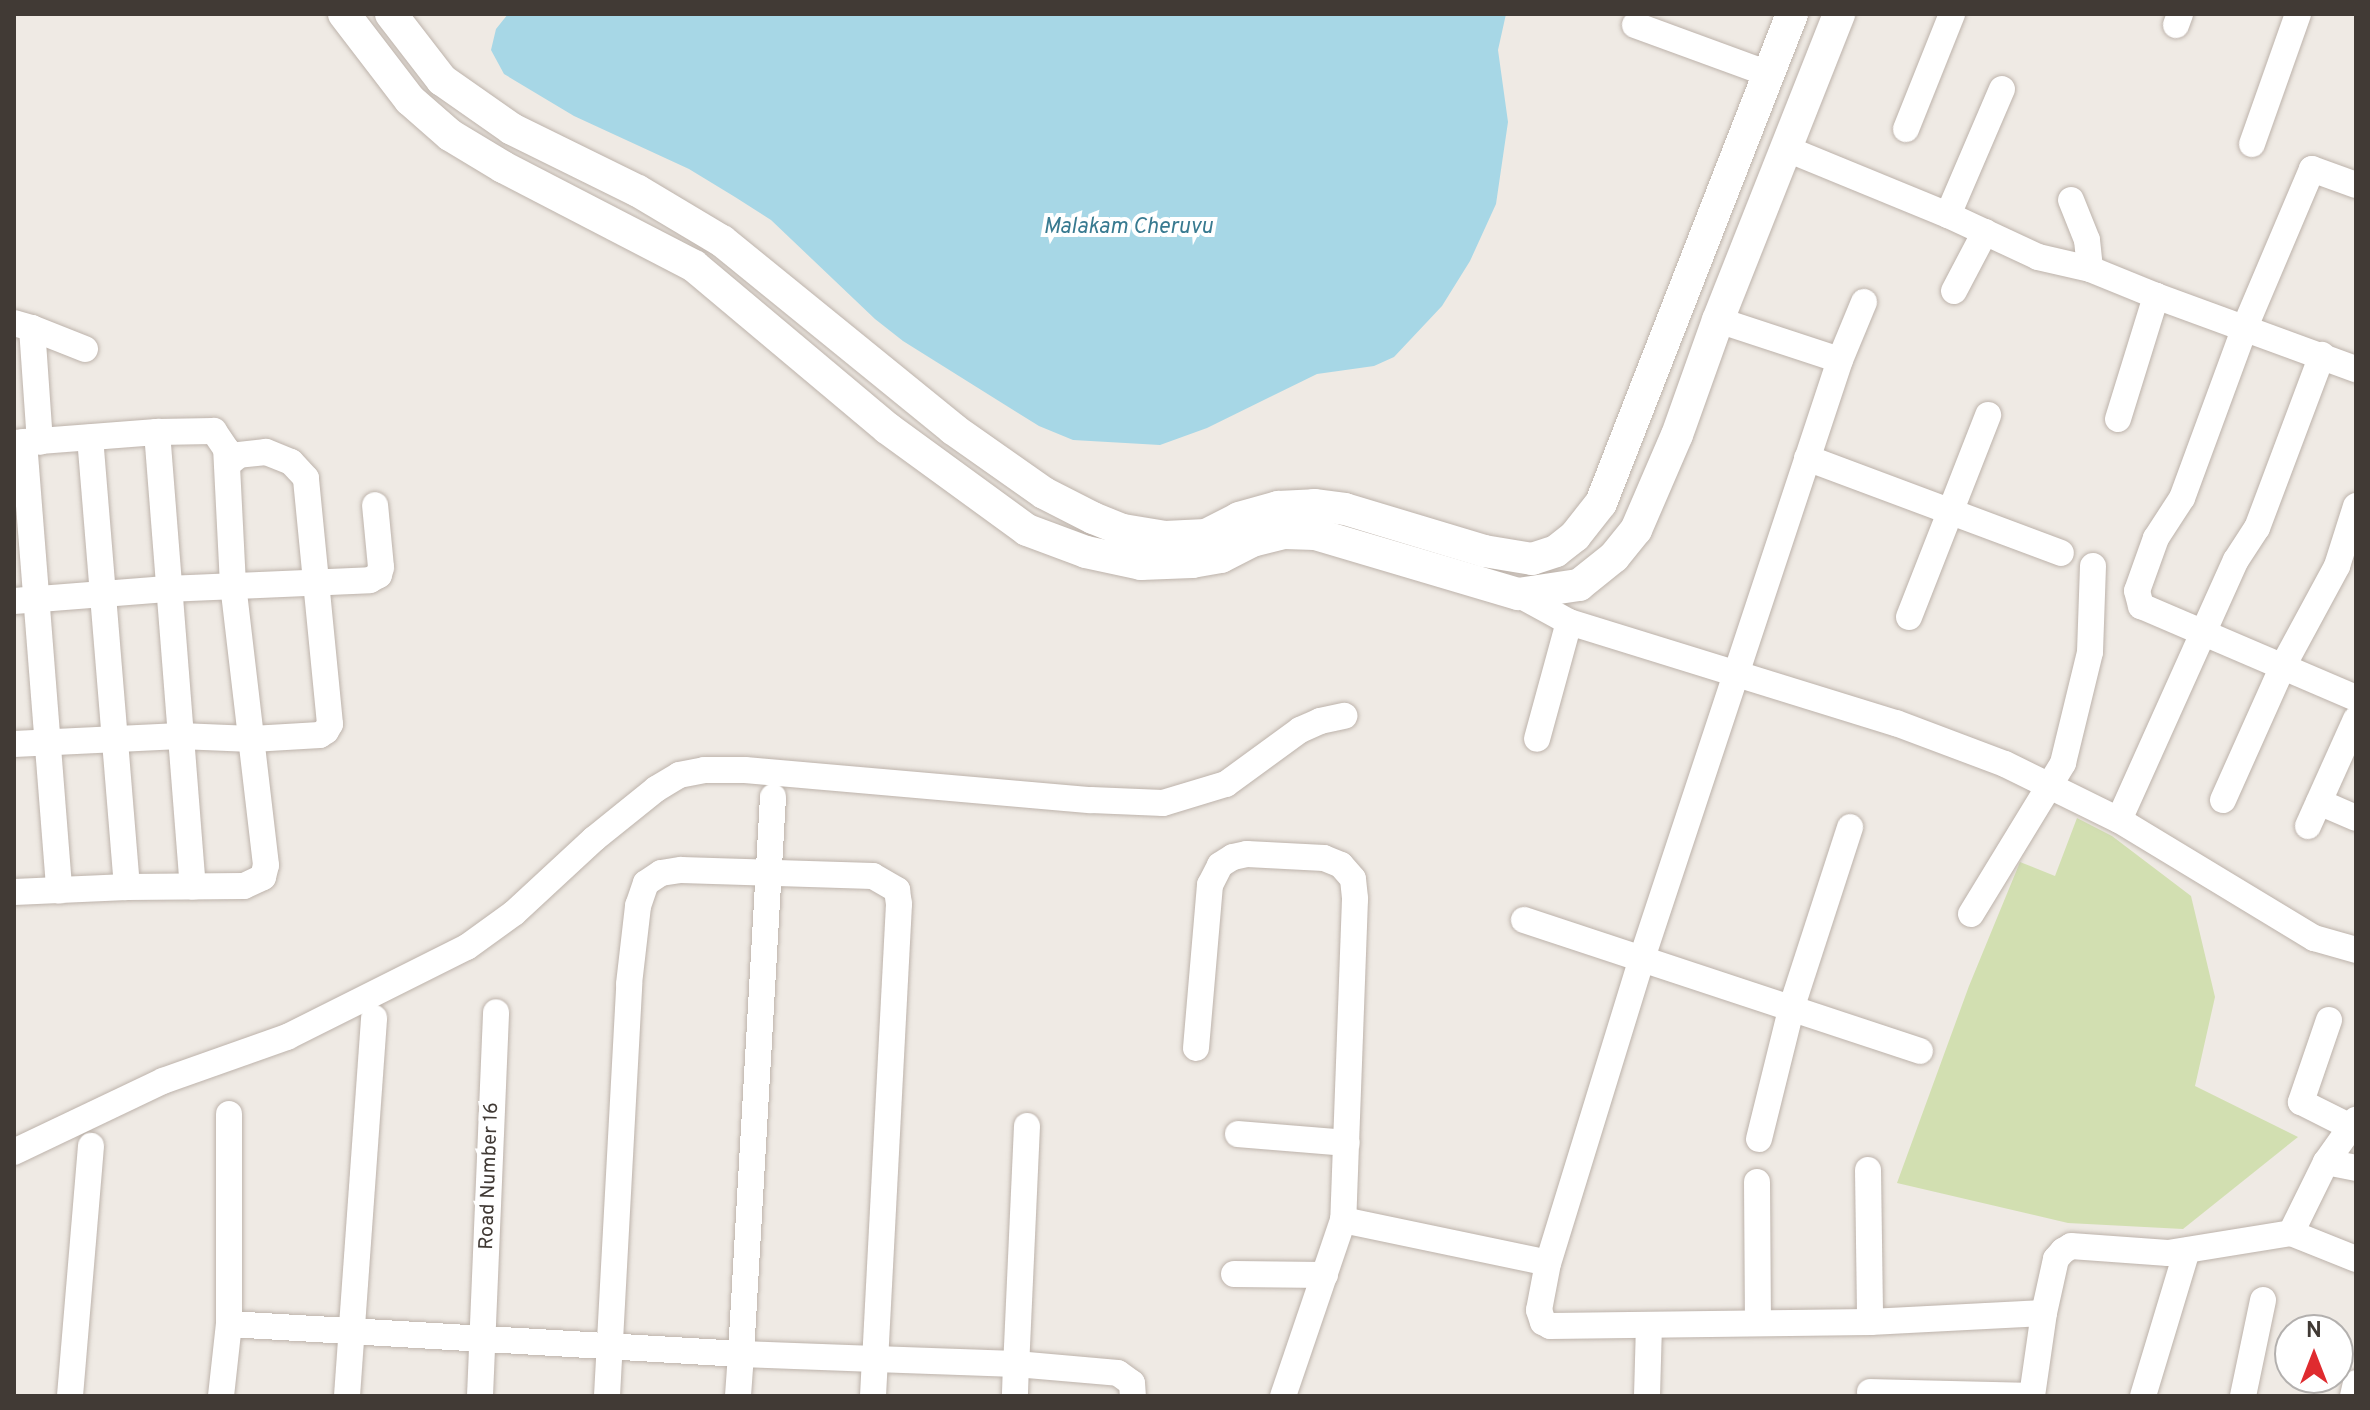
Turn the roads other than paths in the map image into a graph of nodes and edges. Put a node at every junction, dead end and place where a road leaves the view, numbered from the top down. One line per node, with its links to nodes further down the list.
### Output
1 (344, 14): 11 (street)
2 (391, 14): 9 (street)
3 (1792, 14): 8 (street)
4 (1839, 14): 14 (street)
5 (1952, 14): 12 (street)
6 (2298, 14): 13 (street)
7 (1635, 25): 8 (street)
8 (1769, 74): 40 (street)
9 (442, 80): 11 (street); 41 (street)
10 (2002, 89): 17 (street)
11 (410, 100): 41 (street)
12 (1906, 129)
13 (2252, 144)
14 (1787, 149): 17 (street); 23 (street)
15 (2356, 185): 25 (street)
16 (2071, 200): 19 (street)
17 (1948, 215): 18 (street)
18 (1985, 232): 19 (street); 20 (street)
19 (2090, 269): 21 (street)
20 (1954, 291)
21 (2156, 296): 25 (street); 31 (street)
22 (1864, 302): 28 (street)
23 (1718, 320): 28 (street); 48 (street)
24 (23, 326): 26 (street); 34 (street)
25 (2245, 327): 27 (street); 52 (street)
26 (85, 349)
27 (2322, 355): 29 (street); 52 (street)
28 (1840, 360): 35 (street)
29 (2356, 369)
30 (1988, 415): 39 (street)
31 (2118, 419)
32 (157, 432): 33 (street); 36 (street); 46 (street)
33 (90, 438): 34 (street); 47 (street)
34 (26, 442): 49 (street)
35 (1807, 458): 39 (street); 54 (street)
36 (228, 464): 44 (street); 45 (street)
37 (375, 505): 44 (street)
38 (2356, 506): 53 (street)
39 (1948, 510): 42 (street); 50 (street)
40 (1314, 520): 41 (street); 48 (street)
41 (1164, 550)
42 (2061, 553)
43 (2093, 566): 64 (street)
44 (313, 584): 45 (street); 60 (street)
45 (233, 585): 46 (street); 60 (street)
46 (167, 589): 47 (street); 58 (street)
47 (102, 593): 49 (street); 59 (street)
48 (1518, 594): 51 (street)
49 (25, 600): 62 (street)
50 (1909, 617)
51 (1569, 622): 54 (street); 61 (street)
52 (2204, 634): 53 (street); 69 (street)
53 (2283, 666): 55 (street); 66 (street)
54 (1734, 673): 64 (street); 80 (street)
55 (2356, 698)
56 (1344, 716): 94 (street)
57 (2356, 719): 67 (street)
58 (180, 736): 59 (street); 60 (street); 74 (street)
59 (114, 739): 62 (street); 73 (street)
60 (252, 739): 74 (street)
61 (1537, 739)
62 (47, 742): 63 (street); 75 (street)
63 (14, 744)
64 (2052, 786): 69 (street); 77 (street)
65 (773, 797): 72 (street)
66 (2223, 800)
67 (2319, 802): 68 (street); 70 (street)
68 (2356, 818)
69 (2119, 820): 79 (street)
70 (2308, 826)
71 (1850, 827): 81 (street)
72 (770, 872): 114 (street); 115 (street); 116 (street)
73 (127, 887): 74 (street); 75 (street)
74 (193, 887)
75 (59, 891): 76 (street)
76 (14, 892)
77 (1971, 914)
78 (1524, 920): 80 (street)
79 (2356, 950)
80 (1642, 958): 81 (street); 103 (street)
81 (1792, 1006): 86 (street); 91 (street)
82 (496, 1012): 113 (street, Road Number 16)
83 (374, 1018): 112 (street)
84 (2329, 1020): 88 (street)
85 (1196, 1048): 92 (street)
86 (1920, 1051)
87 (229, 1114): 110 (street)
88 (2354, 1123): 95 (street)
89 (1027, 1126): 117 (street)
90 (1238, 1134): 92 (street)
91 (1759, 1139)
92 (1347, 1143): 99 (street)
93 (91, 1146): 120 (street)
94 (14, 1152)
95 (2326, 1162): 96 (street); 100 (street)
96 (2356, 1168)
97 (1868, 1170): 108 (street)
98 (1757, 1182): 109 (street)
99 (1343, 1220): 103 (street); 105 (street)
100 (2291, 1233): 101 (street); 102 (street)
101 (2187, 1250): 107 (street); 132 (street)
102 (2356, 1259)
103 (1548, 1263): 111 (street)
104 (1234, 1274): 105 (street)
105 (1325, 1275): 129 (street)
106 (2263, 1300): 133 (street)
107 (2044, 1313): 108 (street); 131 (street)
108 (1870, 1322): 109 (street)
109 (1758, 1323): 111 (street)
110 (229, 1324): 112 (street); 121 (street)
111 (1649, 1325): 130 (street)
112 (352, 1330): 113 (street); 122 (street)
113 (482, 1339): 114 (street); 123 (street, Road Number 16)
114 (609, 1348): 115 (street); 124 (street)
115 (741, 1354): 116 (street); 125 (street)
116 (875, 1359): 117 (street); 126 (street)
117 (1016, 1364): 127 (street); 128 (street)
118 (2356, 1383): 134 (street)
119 (1870, 1392): 131 (street)
120 (70, 1396)
121 (221, 1396)
122 (347, 1396)
123 (480, 1396)
124 (607, 1396)
125 (738, 1396)
126 (873, 1396)
127 (1015, 1396)
128 (1133, 1396)
129 (1283, 1396)
130 (1647, 1396)
131 (2032, 1396)
132 (2143, 1396)
133 (2243, 1396)
134 (2353, 1396)

